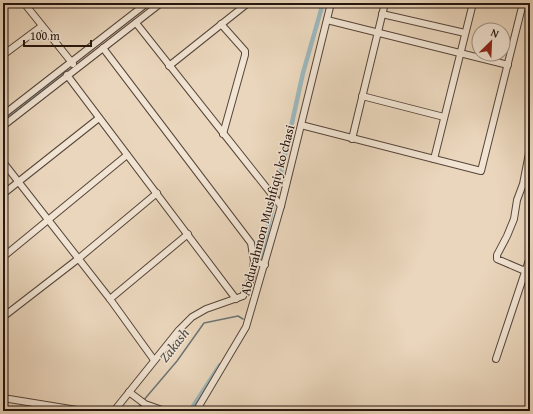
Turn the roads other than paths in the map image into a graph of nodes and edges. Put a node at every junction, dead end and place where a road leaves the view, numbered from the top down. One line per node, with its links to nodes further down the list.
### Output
1 (24, 3): 13 (street)
2 (147, 3): 19 (street)
3 (161, 3): 11 (street)
4 (248, 3): 12 (street)
5 (331, 3): 10 (street, Abdurahmon Mushfiqiy koʻchasi)
6 (385, 3): 9 (street)
7 (473, 3): 15 (street)
8 (523, 3): 20 (street)
9 (382, 14): 14 (street); 15 (street)
10 (327, 20): 14 (street); 28 (street, Abdurahmon Mushfiqiy koʻchasi)
11 (136, 22): 16 (street); 21 (street)
12 (221, 24): 21 (street); 30 (street)
13 (42, 26): 18 (street); 19 (street)
14 (378, 33): 17 (street); 24 (street)
15 (465, 33): 17 (street)
16 (103, 48): 22 (street); 45 (street)
17 (460, 53): 20 (street); 26 (street)
18 (3, 55)
19 (71, 62): 22 (street); 25 (street)
20 (508, 65): 34 (street)
21 (170, 66): 30 (street)
22 (76, 68): 23 (street)
23 (67, 75): 27 (street); 29 (street)
24 (362, 96): 26 (street); 31 (street)
25 (3, 115)
26 (444, 117): 34 (street)
27 (99, 118): 33 (street); 36 (street)
28 (301, 125): 31 (street); 39 (street, Abdurahmon Mushfiqiy koʻchasi)
29 (3, 126)
30 (223, 134): 39 (street)
31 (352, 139): 34 (street)
32 (530, 148): 47 (street)
33 (127, 155): 37 (street); 40 (street)
34 (434, 159)
35 (3, 162): 36 (street)
36 (18, 182): 38 (street); 40 (street)
37 (157, 193): 41 (street); 44 (street)
38 (3, 194)
39 (280, 206): 46 (street, Abdurahmon Mushfiqiy koʻchasi)
40 (48, 220): 42 (street); 44 (street)
41 (188, 234): 48 (street); 49 (street)
42 (3, 257)
43 (530, 257): 47 (street)
44 (78, 259): 48 (street); 50 (street)
45 (254, 261): 46 (street); 49 (street)
46 (264, 265): 59 (street, Abdurahmon Mushfiqiy koʻchasi)
47 (525, 271): 51 (street)
48 (110, 299): 52 (street)
49 (236, 299): 52 (street)
50 (3, 317)
51 (496, 359)
52 (154, 360): 53 (street)
53 (131, 394): 55 (street); 57 (street)
54 (3, 398): 56 (street)
55 (148, 407): 58 (street)
56 (83, 411)
57 (114, 411)
58 (165, 411)
59 (196, 411)

